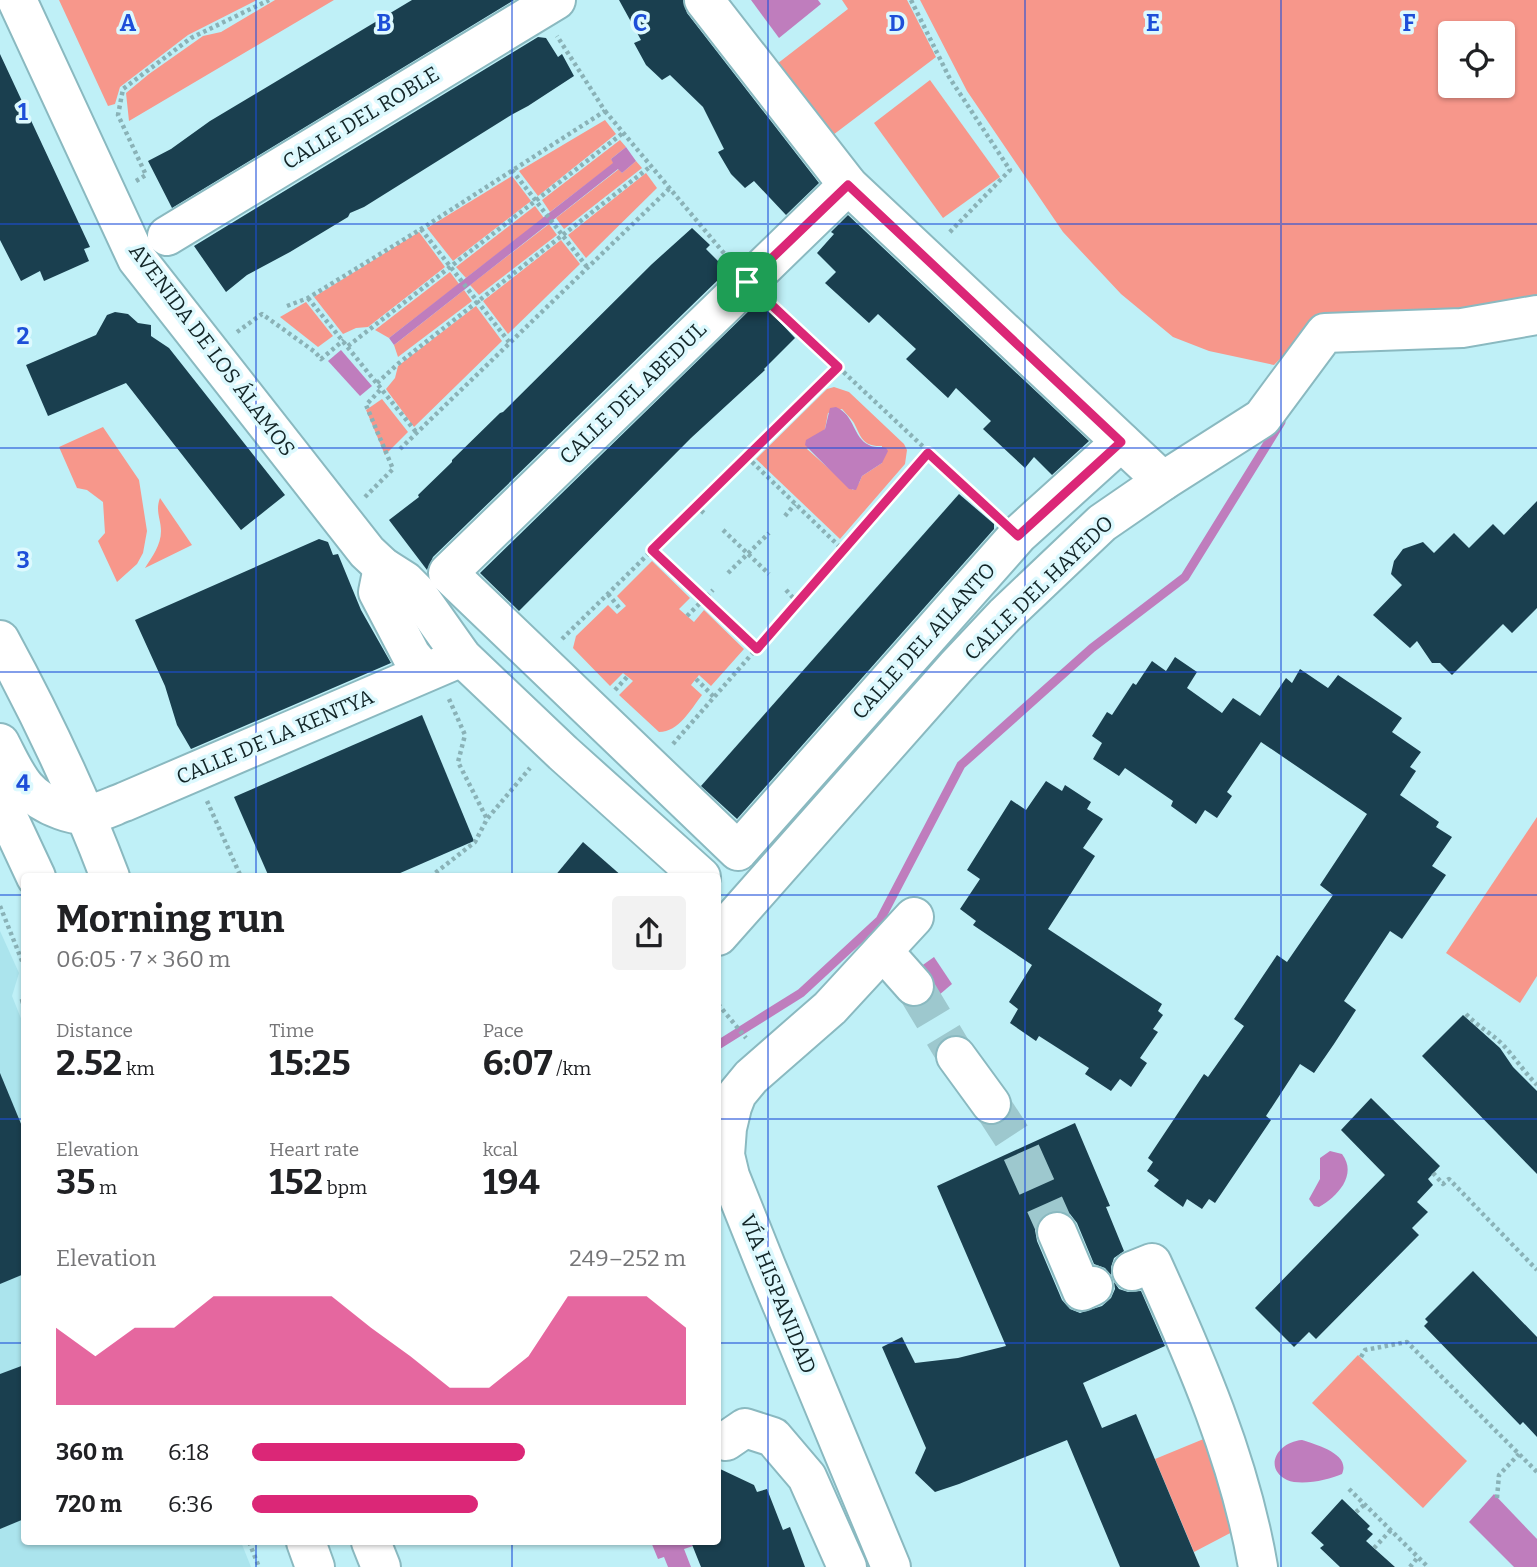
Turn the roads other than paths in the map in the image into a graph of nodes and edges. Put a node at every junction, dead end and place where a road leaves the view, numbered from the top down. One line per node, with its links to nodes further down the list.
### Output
1 (17, 0): 9 (street, AVENIDA DE LOS ÁLAMOS)
2 (705, 0): 4 (street)
3 (548, 5): 5 (street, CALLE DEL ROBLE)
4 (848, 185): 7 (street); 16 (street, CALLE DEL ABEDUL)
5 (167, 236)
6 (1537, 315): 8 (street, CALLE DEL HAYEDO)
7 (1121, 442): 8 (street); 16 (street, CALLE DEL AILANTO)
8 (1163, 481): 20 (street, CALLE DEL HAYEDO)
9 (383, 567): 11 (street, AVENIDA DE LOS ÁLAMOS); 12 (street)
10 (0, 640): 15 (street)
11 (461, 657): 12 (street, CALLE DE LA KENTYA); 19 (street, AVENIDA DE LOS ÁLAMOS)
12 (432, 684): 15 (street, CALLE DE LA KENTYA)
13 (0, 743): 15 (street)
14 (0, 800): 17 (street)
15 (87, 815): 18 (street)
16 (738, 851)
17 (34, 873)
18 (109, 873)
19 (697, 873)
20 (725, 913)
21 (914, 917): 22 (street, VÍA HISPANIDAD)
22 (883, 951): 23 (street); 35 (street, VÍA HISPANIDAD)
23 (914, 986)
24 (956, 1056): 25 (street)
25 (990, 1104)
26 (1057, 1231): 28 (street)
27 (1132, 1270): 36 (street)
28 (1093, 1286)
29 (726, 1441): 34 (street)
30 (307, 1545): 32 (street)
31 (372, 1545): 33 (street)
32 (316, 1567)
33 (381, 1567)
34 (847, 1567)
35 (891, 1567)
36 (1258, 1567)

